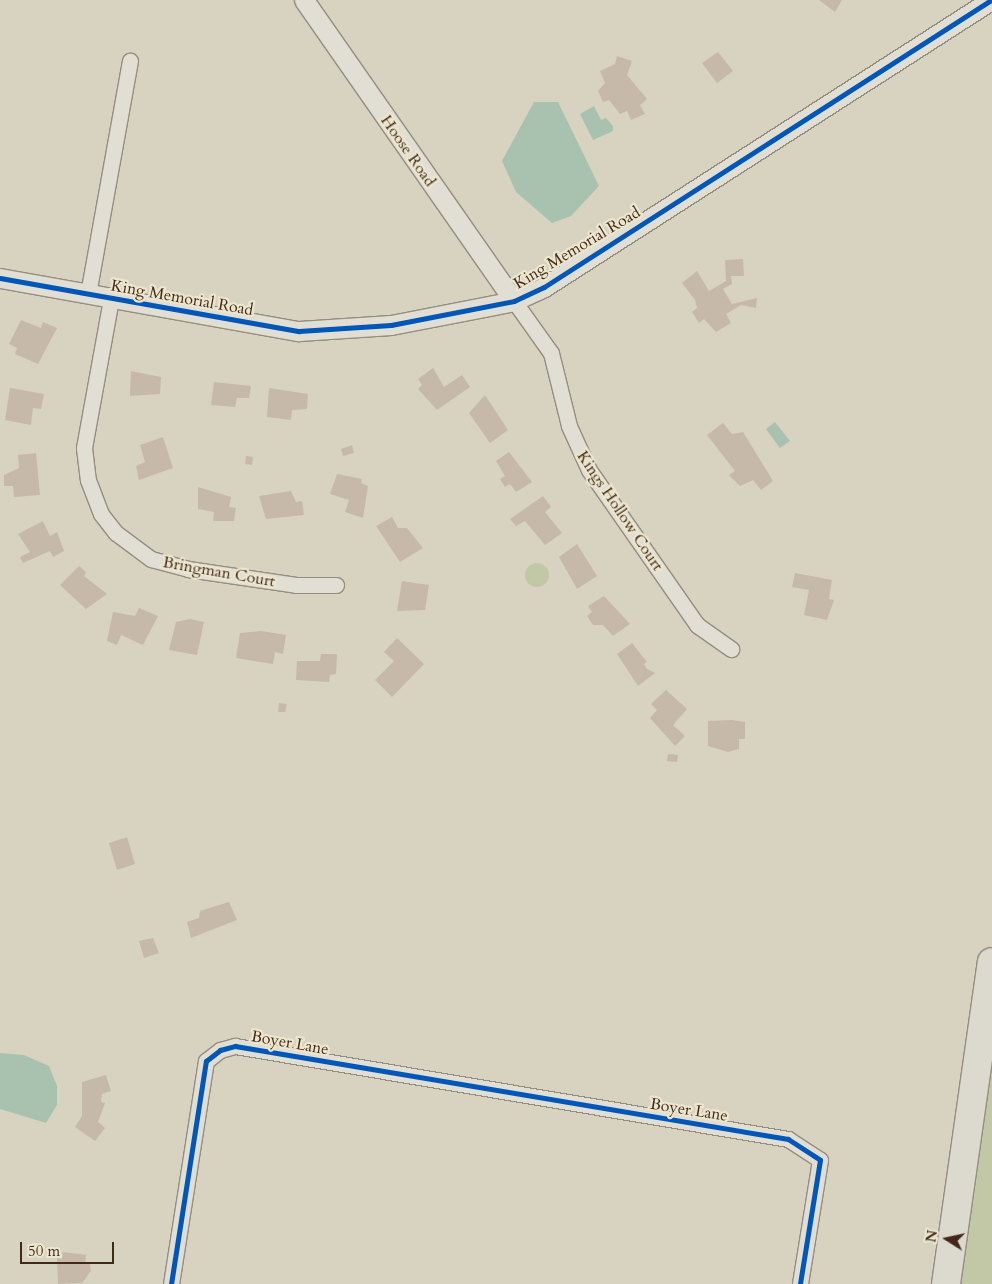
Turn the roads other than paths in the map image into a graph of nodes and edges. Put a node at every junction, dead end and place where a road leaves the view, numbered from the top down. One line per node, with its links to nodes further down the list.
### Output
1 (304, 0): 7 (street, Hoose Road)
2 (991, 0): 7 (street, King Memorial Road)
3 (130, 62): 5 (street)
4 (0, 278): 5 (street, King Memorial Road)
5 (88, 294): 6 (street, King Memorial Road)
6 (111, 299): 7 (street, King Memorial Road); 8 (street, Bringman Court)
7 (514, 301): 9 (street, Kings Hollow Court)
8 (336, 585)
9 (731, 649)
10 (992, 962): 13 (highway)
11 (171, 1284): 12 (street, Boyer Lane)
12 (800, 1284)
13 (946, 1284)

